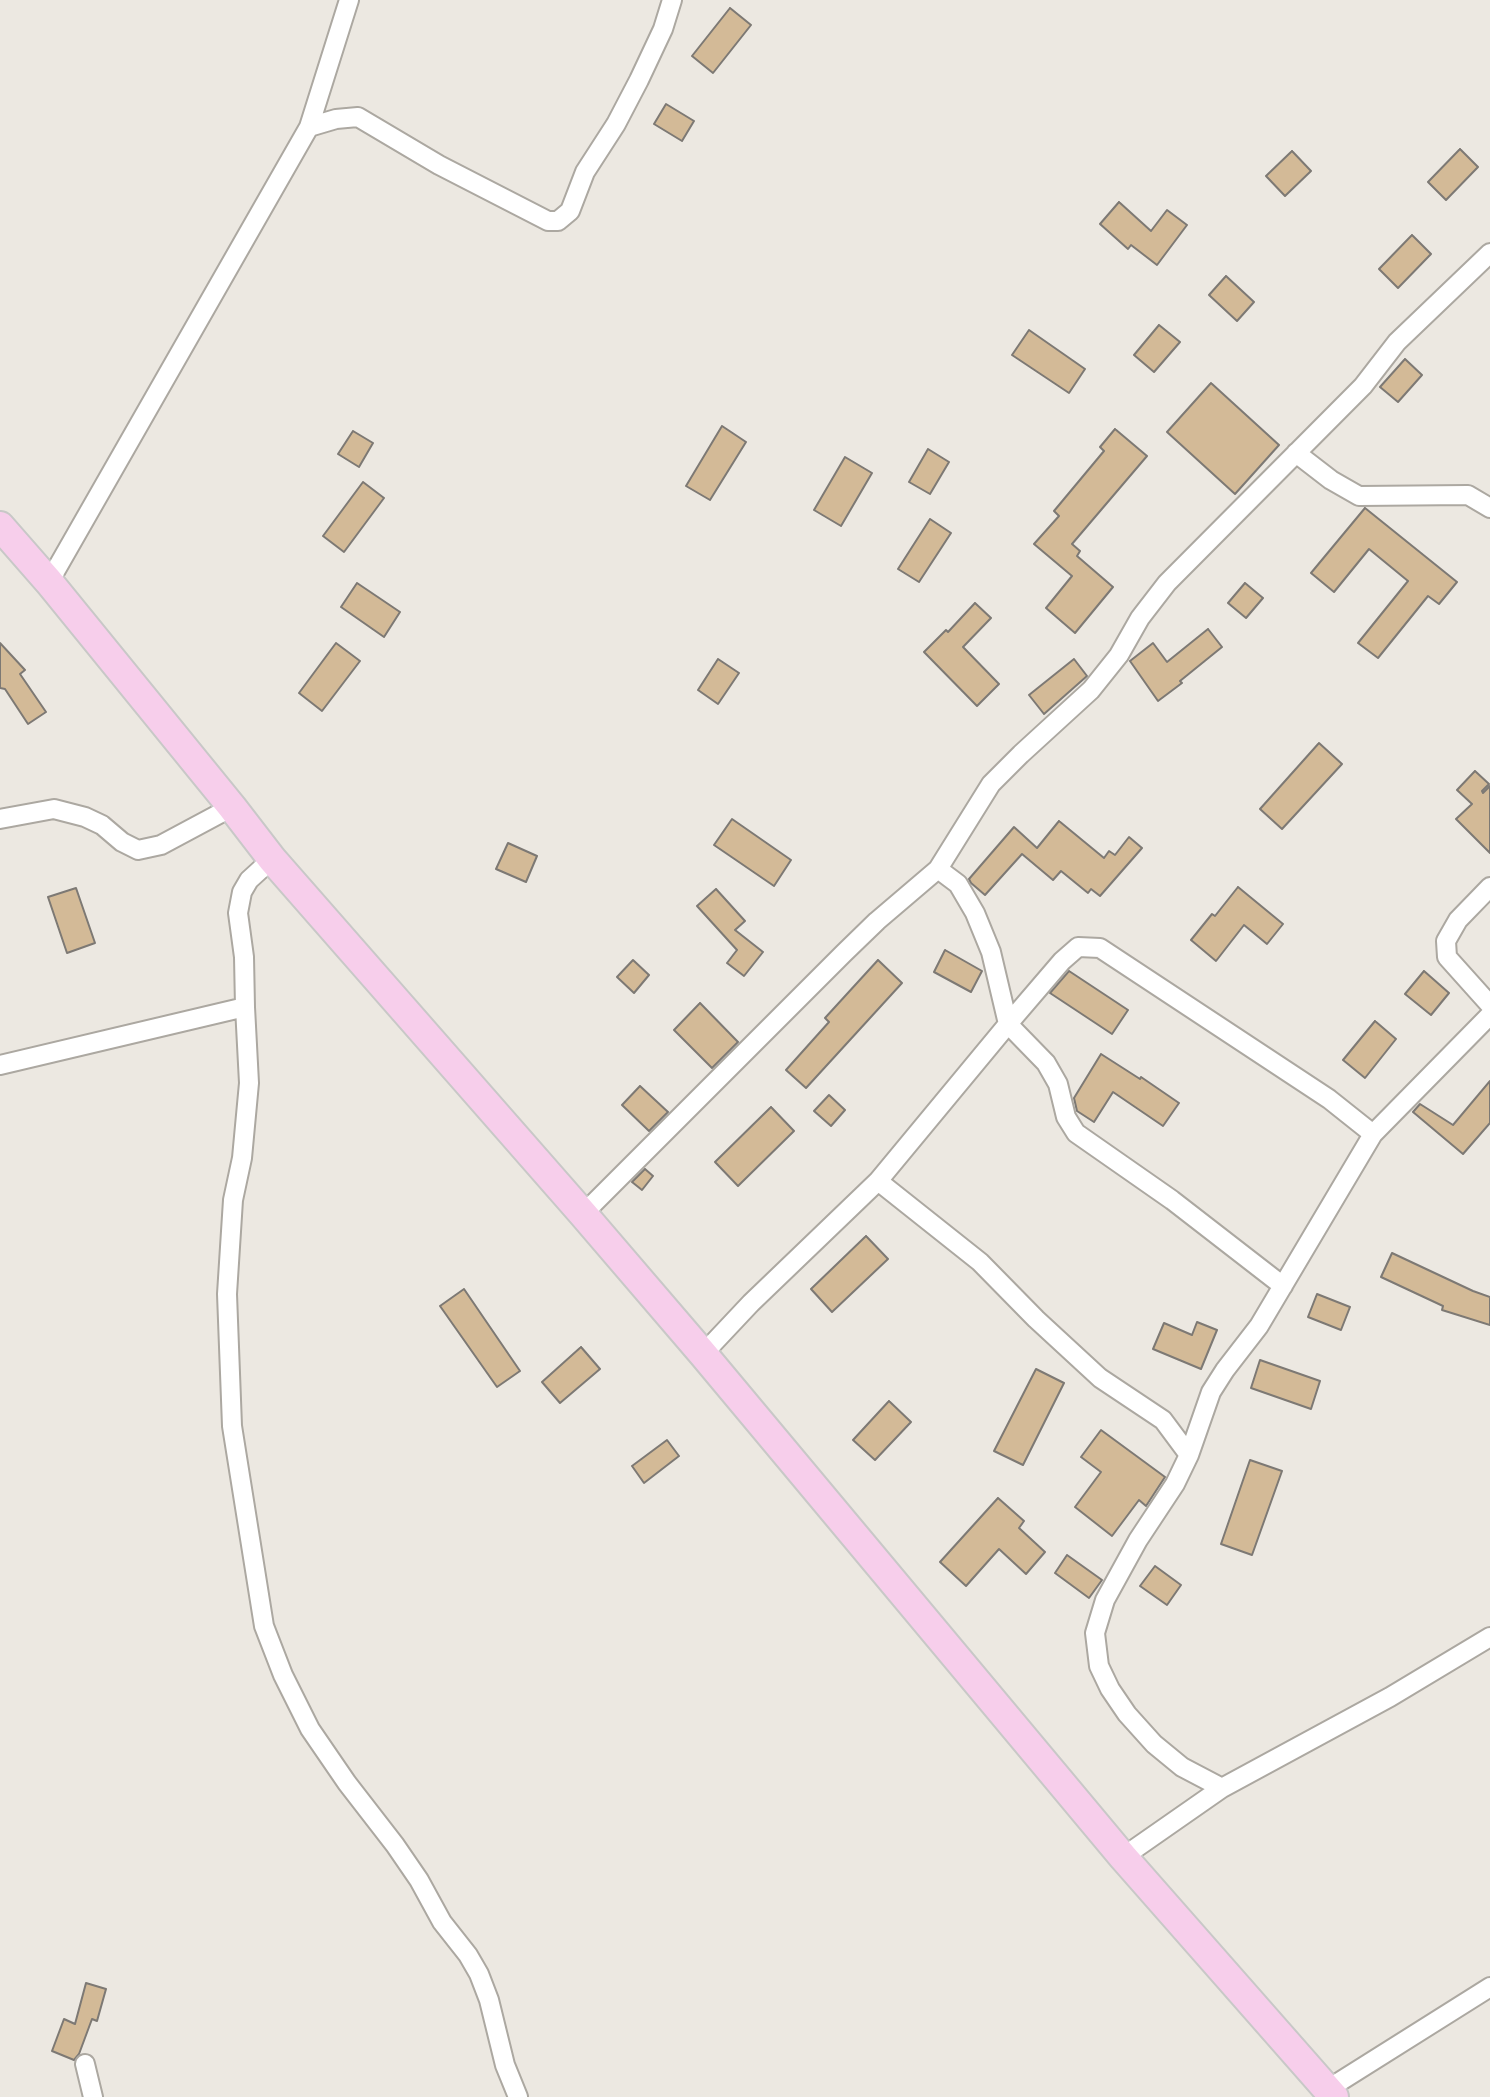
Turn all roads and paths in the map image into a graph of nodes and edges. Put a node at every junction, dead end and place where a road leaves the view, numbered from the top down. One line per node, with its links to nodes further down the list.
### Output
1 (349, 0): 3 (street)
2 (672, 0): 3 (street)
3 (309, 127): 8 (street)
4 (1490, 253): 5 (street)
5 (1296, 453): 6 (street); 12 (street)
6 (1490, 508)
7 (0, 526): 8 (main road)
8 (49, 582): 9 (main road)
9 (232, 807): 10 (street); 11 (main road)
10 (0, 819)
11 (272, 859): 15 (street); 21 (main road)
12 (938, 869): 17 (street); 21 (street)
13 (1490, 887): 14 (street)
14 (1490, 1005)
15 (245, 1007): 18 (street); 32 (street)
16 (1490, 1015): 19 (street)
17 (1008, 1024): 19 (street); 20 (street); 22 (street)
18 (0, 1065)
19 (1373, 1134): 22 (street)
20 (878, 1181): 23 (street); 24 (street)
21 (583, 1214): 23 (main road)
22 (1283, 1286): 24 (street)
23 (703, 1354): 27 (main road)
24 (1189, 1455): 26 (street)
25 (1490, 1637): 26 (street)
26 (1222, 1788): 27 (street)
27 (1123, 1857): 30 (main road)
28 (1490, 1987): 30 (street)
29 (85, 2064): 31 (street)
30 (1331, 2093)
31 (93, 2097)
32 (518, 2097)

